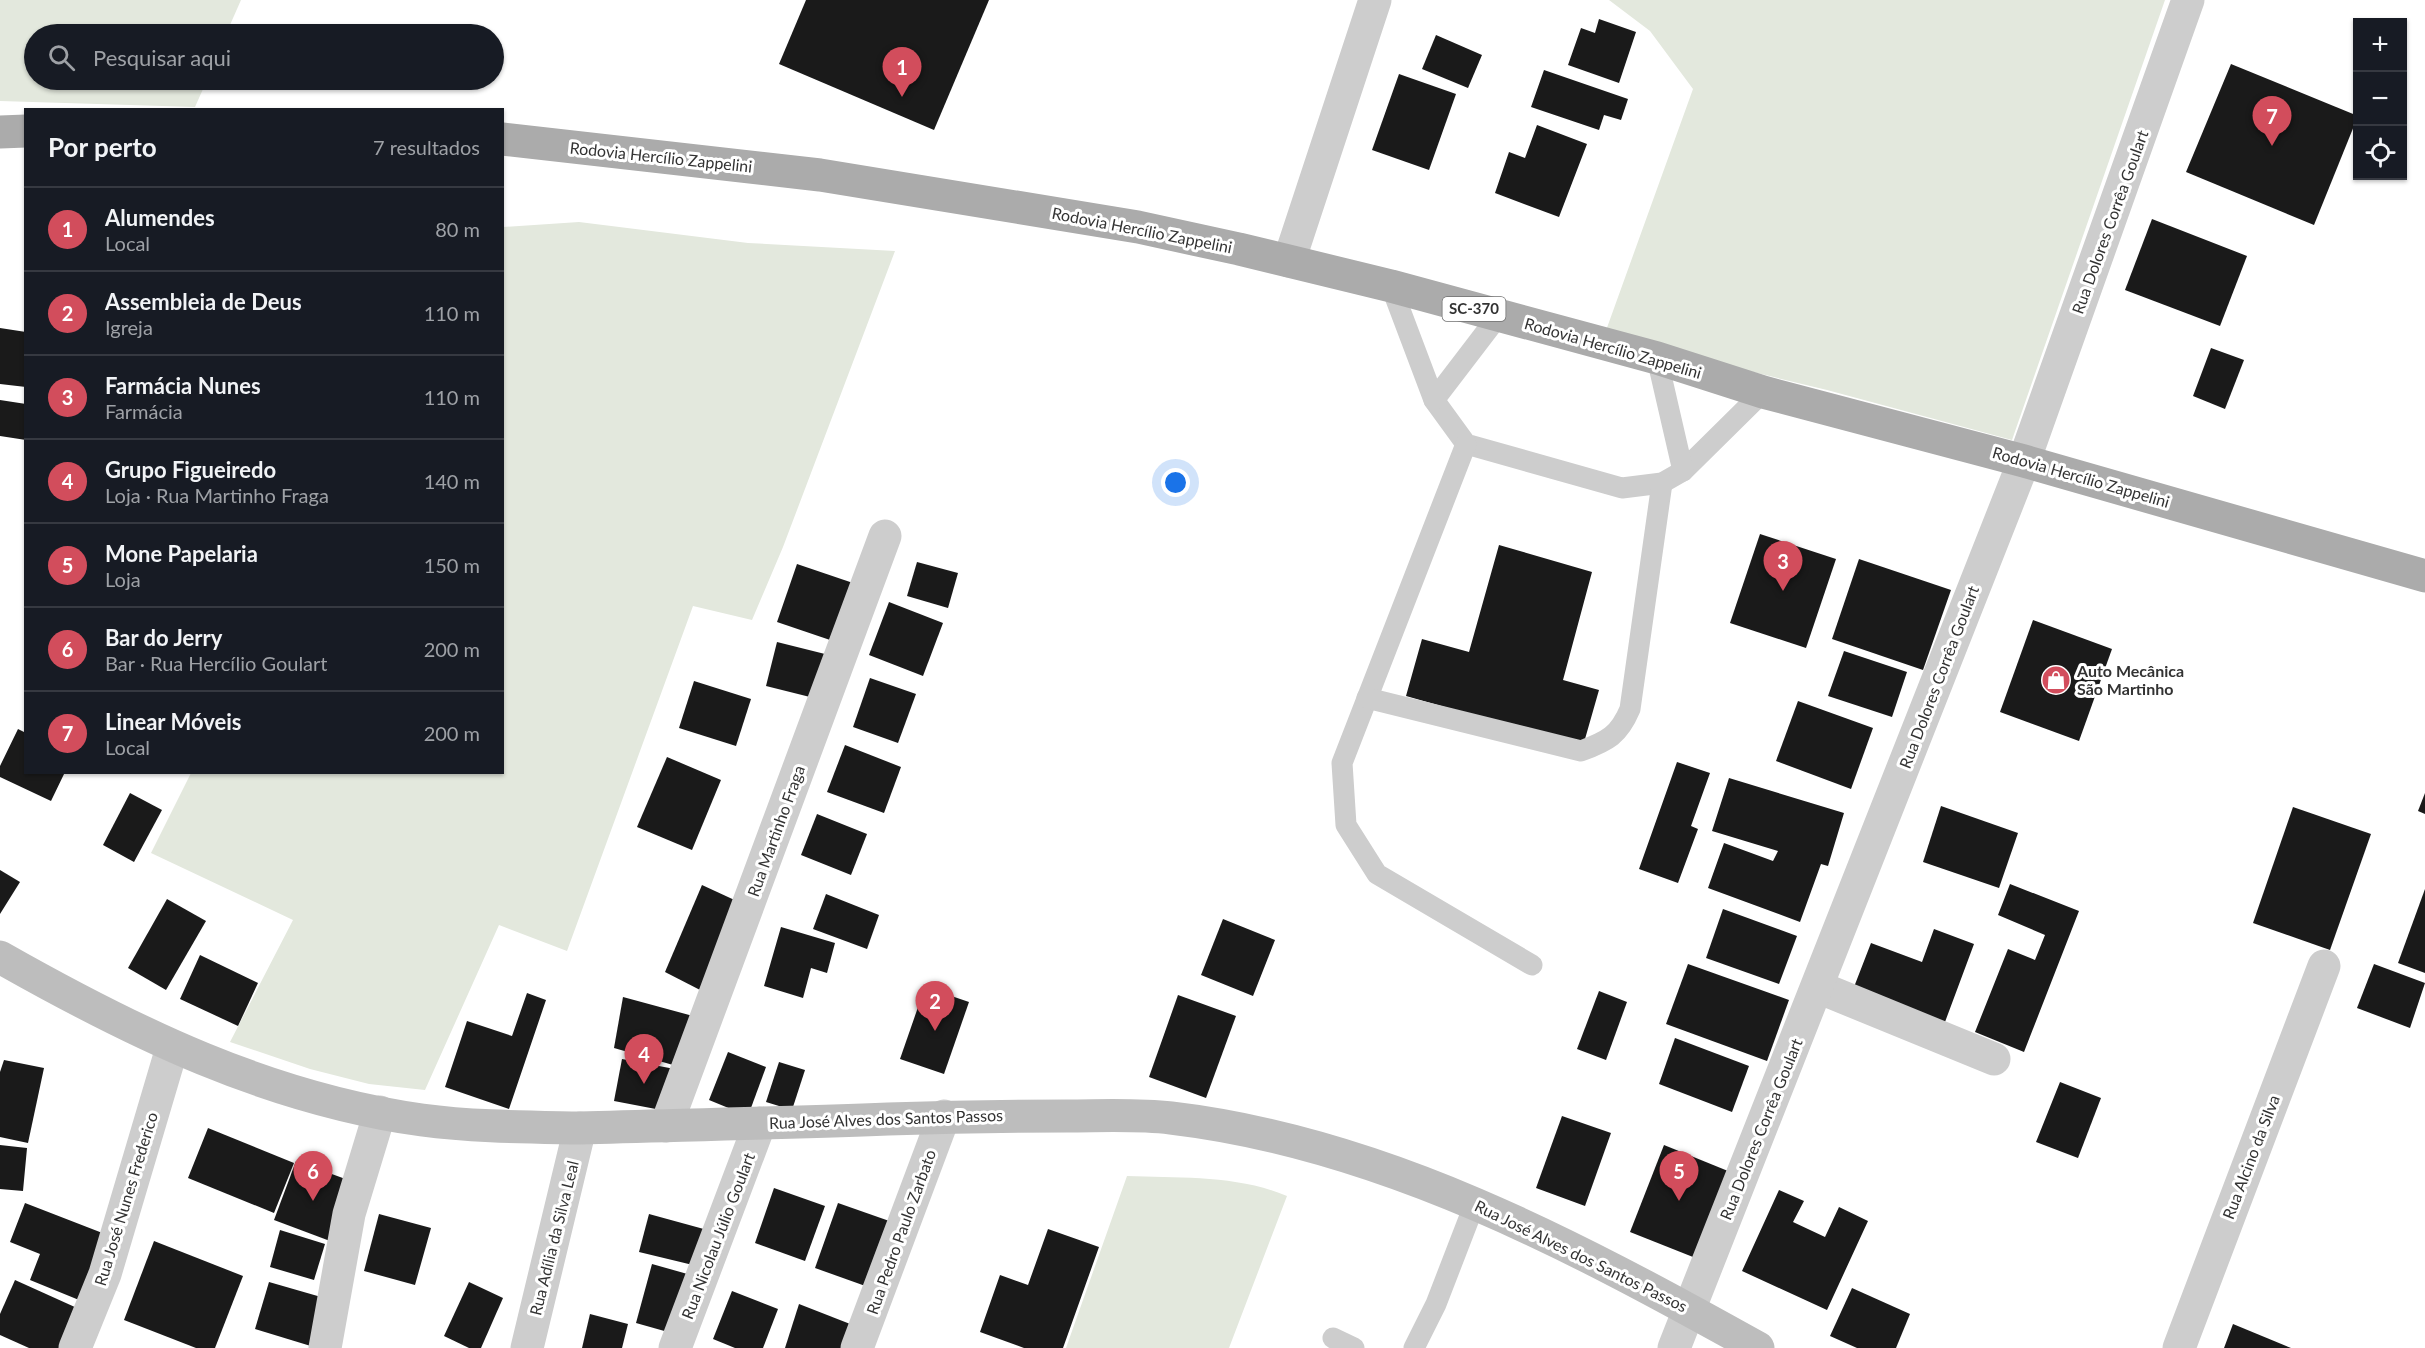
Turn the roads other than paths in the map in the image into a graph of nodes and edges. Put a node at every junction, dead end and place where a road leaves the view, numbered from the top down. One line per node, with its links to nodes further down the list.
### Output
1 (1375, 0): 6 (street)
2 (2188, 0): 13 (street, Rua Dolores Corrêa Goulart)
3 (24, 131): 4 (main road)
4 (0, 132)
5 (504, 139): 6 (main road, Rodovia Hercílio Zappelini / SC-370)
6 (1289, 261): 7 (main road, Rodovia Hercílio Zappelini / SC-370)
7 (1391, 286): 8 (main road, Rodovia Hercílio Zappelini / SC-370); 11 (lane)
8 (1499, 315): 9 (main road, Rodovia Hercílio Zappelini / SC-370); 11 (lane)
9 (1657, 358): 10 (main road, Rodovia Hercílio Zappelini / SC-370); 14 (lane)
10 (1763, 392): 13 (main road, Rodovia Hercílio Zappelini / SC-370); 14 (lane)
11 (1434, 400): 12 (lane)
12 (1467, 444): 15 (lane); 18 (lane)
13 (2024, 461): 17 (main road, Rodovia Hercílio Zappelini / SC-370); 22 (street, Rua Dolores Corrêa Goulart)
14 (1683, 471): 15 (lane)
15 (1662, 483): 18 (lane)
16 (885, 536): 28 (street, Rua Martinho Fraga)
17 (2425, 576)
18 (1367, 698): 20 (lane)
19 (0, 957): 23 (street, Rua José Alves dos Santos Passos)
20 (1532, 965)
21 (2324, 966): 42 (street, Rua Alcino da Silva)
22 (1818, 987): 24 (street); 31 (street, Rua Dolores Corrêa Goulart)
23 (172, 1048): 25 (street, Rua José Alves dos Santos Passos); 33 (street, Rua José Nunes Frederico)
24 (1994, 1059)
25 (380, 1112): 29 (street, Rua José Alves dos Santos Passos); 34 (street)
26 (944, 1116): 27 (street, Rua José Alves dos Santos Passos); 30 (street, Rua José Alves dos Santos Passos); 37 (street, Rua Pedro Paulo Zarbato)
27 (760, 1123): 28 (street, Rua José Alves dos Santos Passos); 36 (street, Rua Nicolau Júlio Goulart)
28 (666, 1126): 29 (street, Rua José Alves dos Santos Passos)
29 (580, 1128): 35 (street, Rua Adília da Silva Leal)
30 (1475, 1203): 31 (street, Rua José Alves dos Santos Passos); 39 (lane)
31 (1689, 1309): 40 (street, Rua Dolores Corrêa Goulart); 41 (street, Rua José Alves dos Santos Passos)
32 (1333, 1338): 38 (lane)
33 (75, 1348)
34 (325, 1348)
35 (527, 1348)
36 (675, 1348)
37 (858, 1348)
38 (1354, 1348)
39 (1414, 1348)
40 (1674, 1348)
41 (1758, 1348)
42 (2179, 1348)

